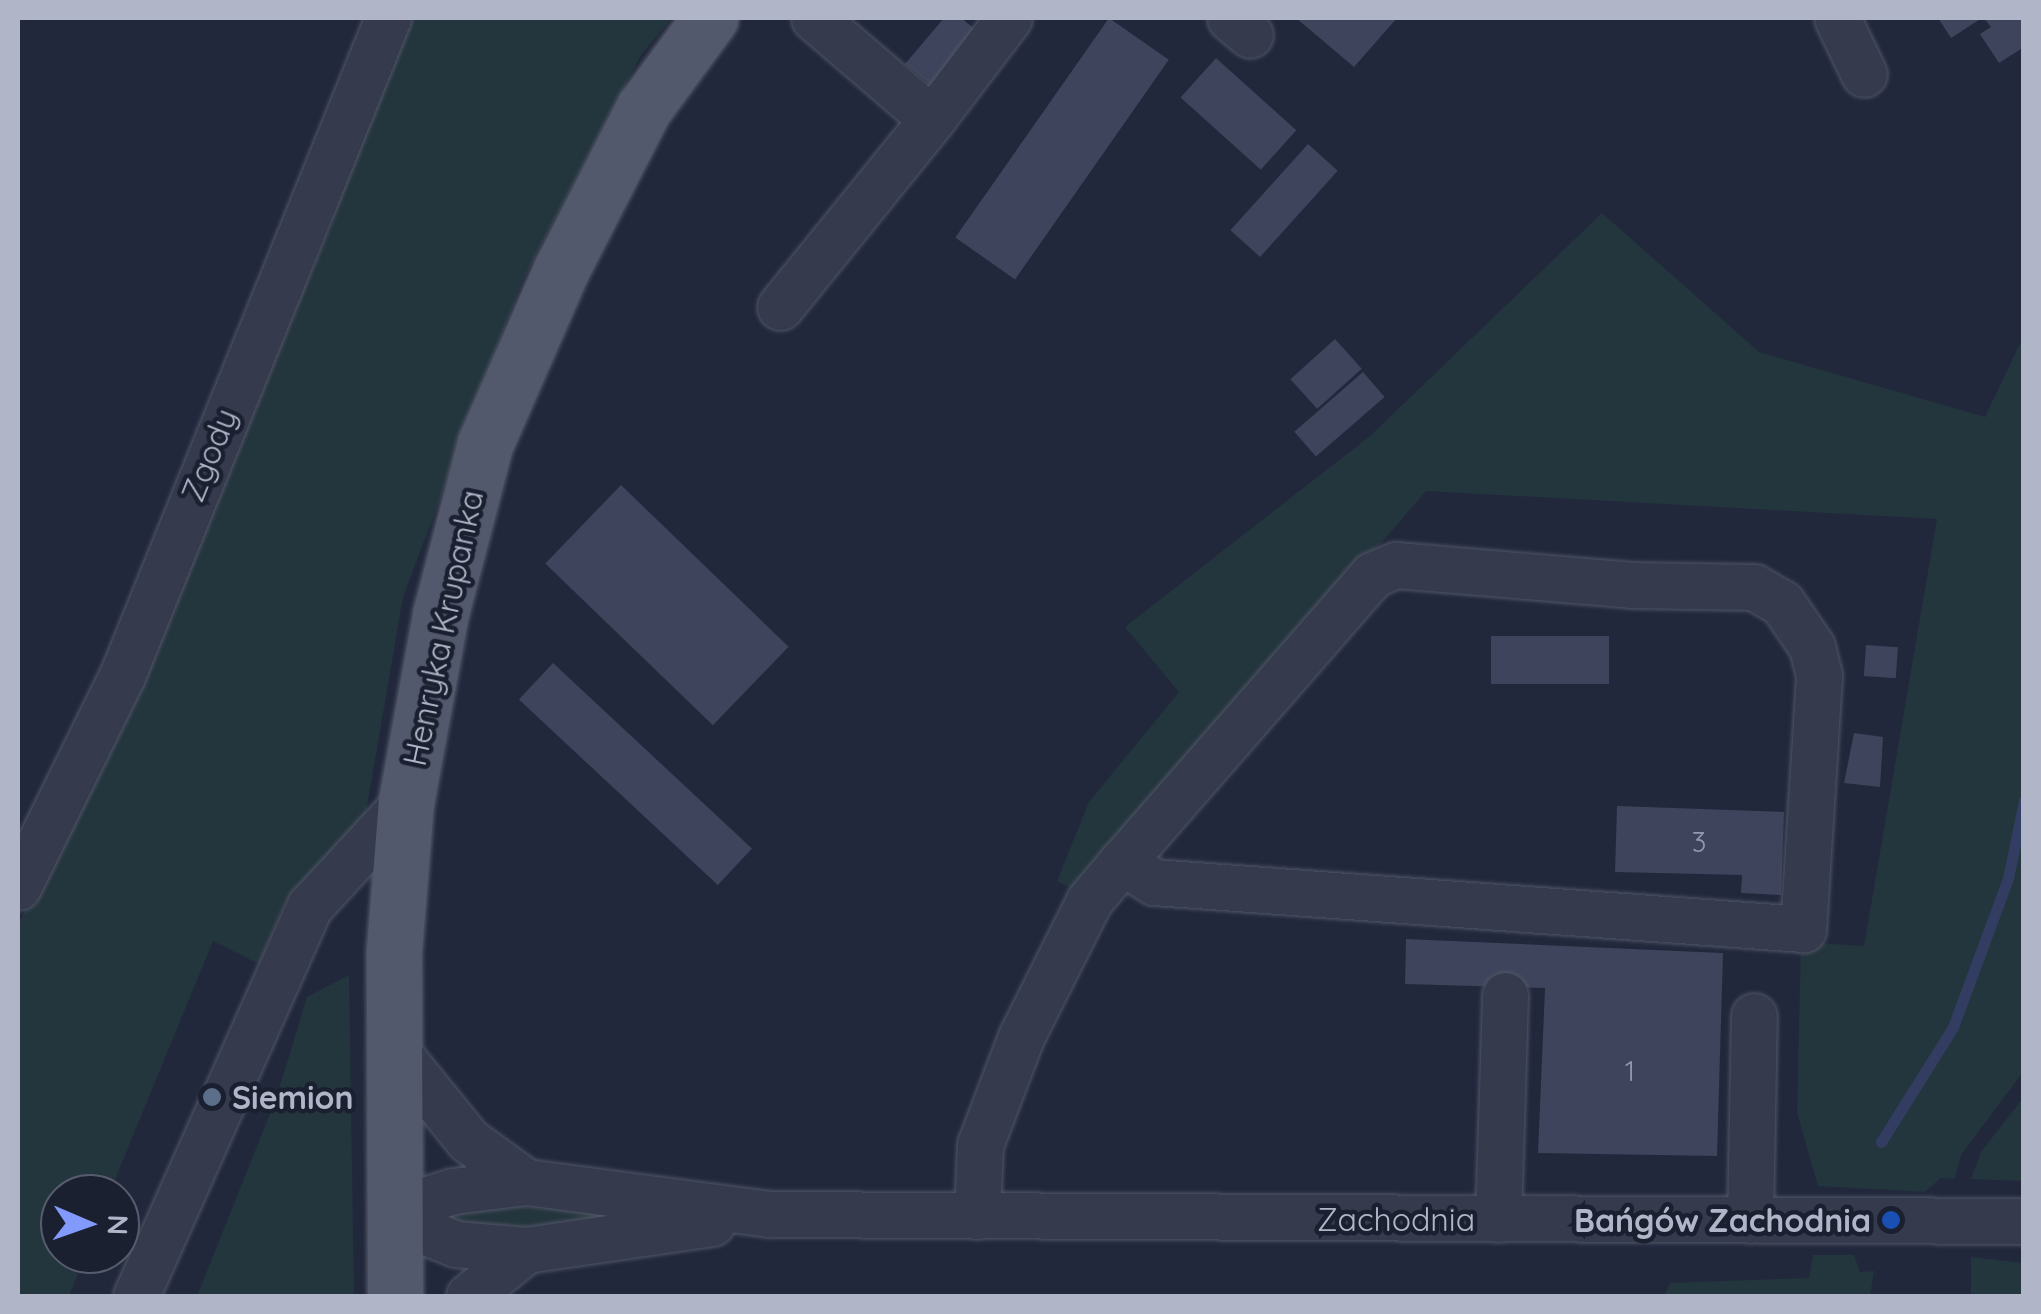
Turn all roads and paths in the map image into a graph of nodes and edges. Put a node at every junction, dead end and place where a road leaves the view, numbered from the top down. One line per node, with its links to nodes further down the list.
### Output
1 (388, 18): 11 (street, Zgody)
2 (710, 18): 9 (main road, Henryka Krupanka)
3 (814, 18): 7 (street)
4 (1009, 18): 7 (street)
5 (1837, 18): 6 (street)
6 (1864, 74)
7 (932, 119): 8 (street)
8 (780, 308)
9 (406, 802): 14 (main road, Henryka Krupanka); 23 (street)
10 (1122, 862): 10 (street); 17 (street)
11 (18, 887)
12 (1504, 995): 18 (street)
13 (1754, 1016): 20 (street)
14 (392, 1046): 15 (street, Zachodnia); 19 (main road, Henryka Krupanka)
15 (526, 1182): 16 (street, Zachodnia); 19 (street, Zachodnia)
16 (769, 1214): 17 (street, Zachodnia); 22 (street, Zachodnia)
17 (976, 1216): 18 (street, Zachodnia)
18 (1498, 1219): 20 (street, Zachodnia)
19 (396, 1220): 22 (street, Zachodnia); 24 (main road, Henryka Krupanka)
20 (1750, 1220): 21 (street, Zachodnia)
21 (2024, 1221)
22 (526, 1250): 25 (street)
23 (136, 1296)
24 (395, 1296)
25 (469, 1296)

